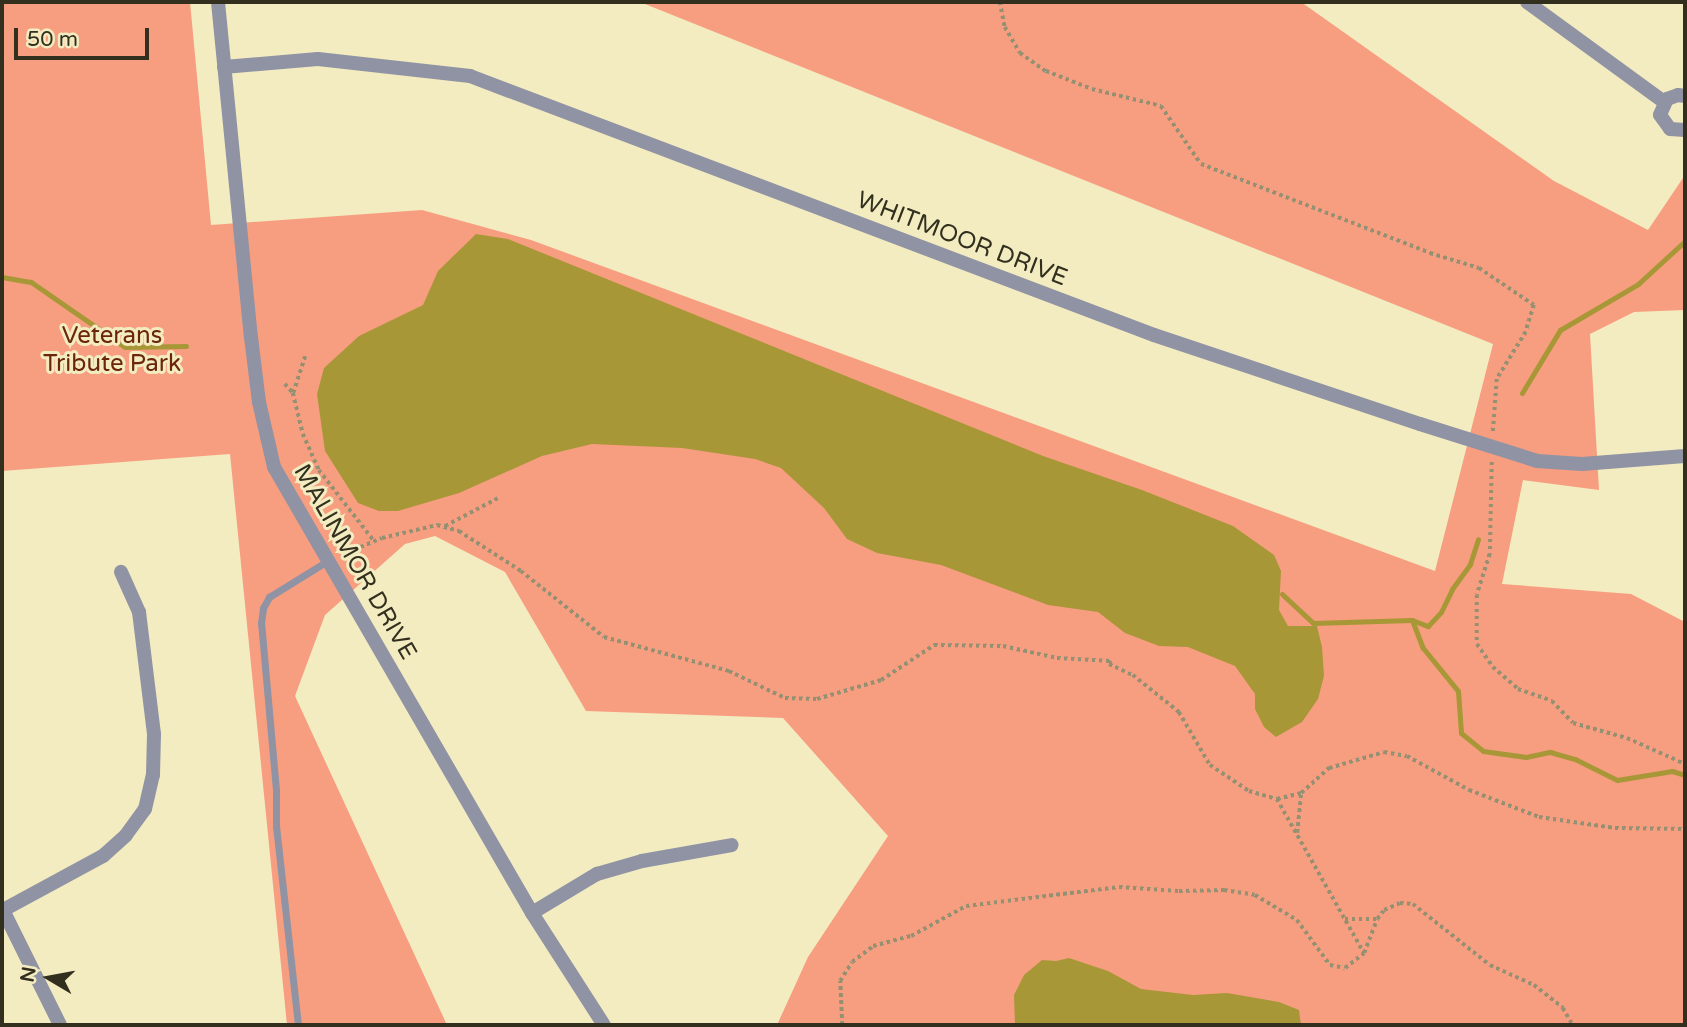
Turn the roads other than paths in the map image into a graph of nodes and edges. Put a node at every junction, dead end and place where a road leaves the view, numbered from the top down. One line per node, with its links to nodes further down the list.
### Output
1 (218, 2): 3 (street, MALINMOR DRIVE)
2 (1527, 2): 5 (street)
3 (224, 67): 7 (street, WHITMOOR DRIVE); 8 (street, MALINMOR DRIVE)
4 (1685, 96): 5 (street)
5 (1664, 102): 6 (street)
6 (1685, 130)
7 (1685, 456)
8 (327, 561): 12 (street, MALINMOR DRIVE); 14 (lane)
9 (121, 572): 11 (street)
10 (732, 845): 12 (street)
11 (2, 909): 13 (street)
12 (532, 913): 15 (street, MALINMOR DRIVE)
13 (60, 1025)
14 (298, 1025)
15 (604, 1025)

